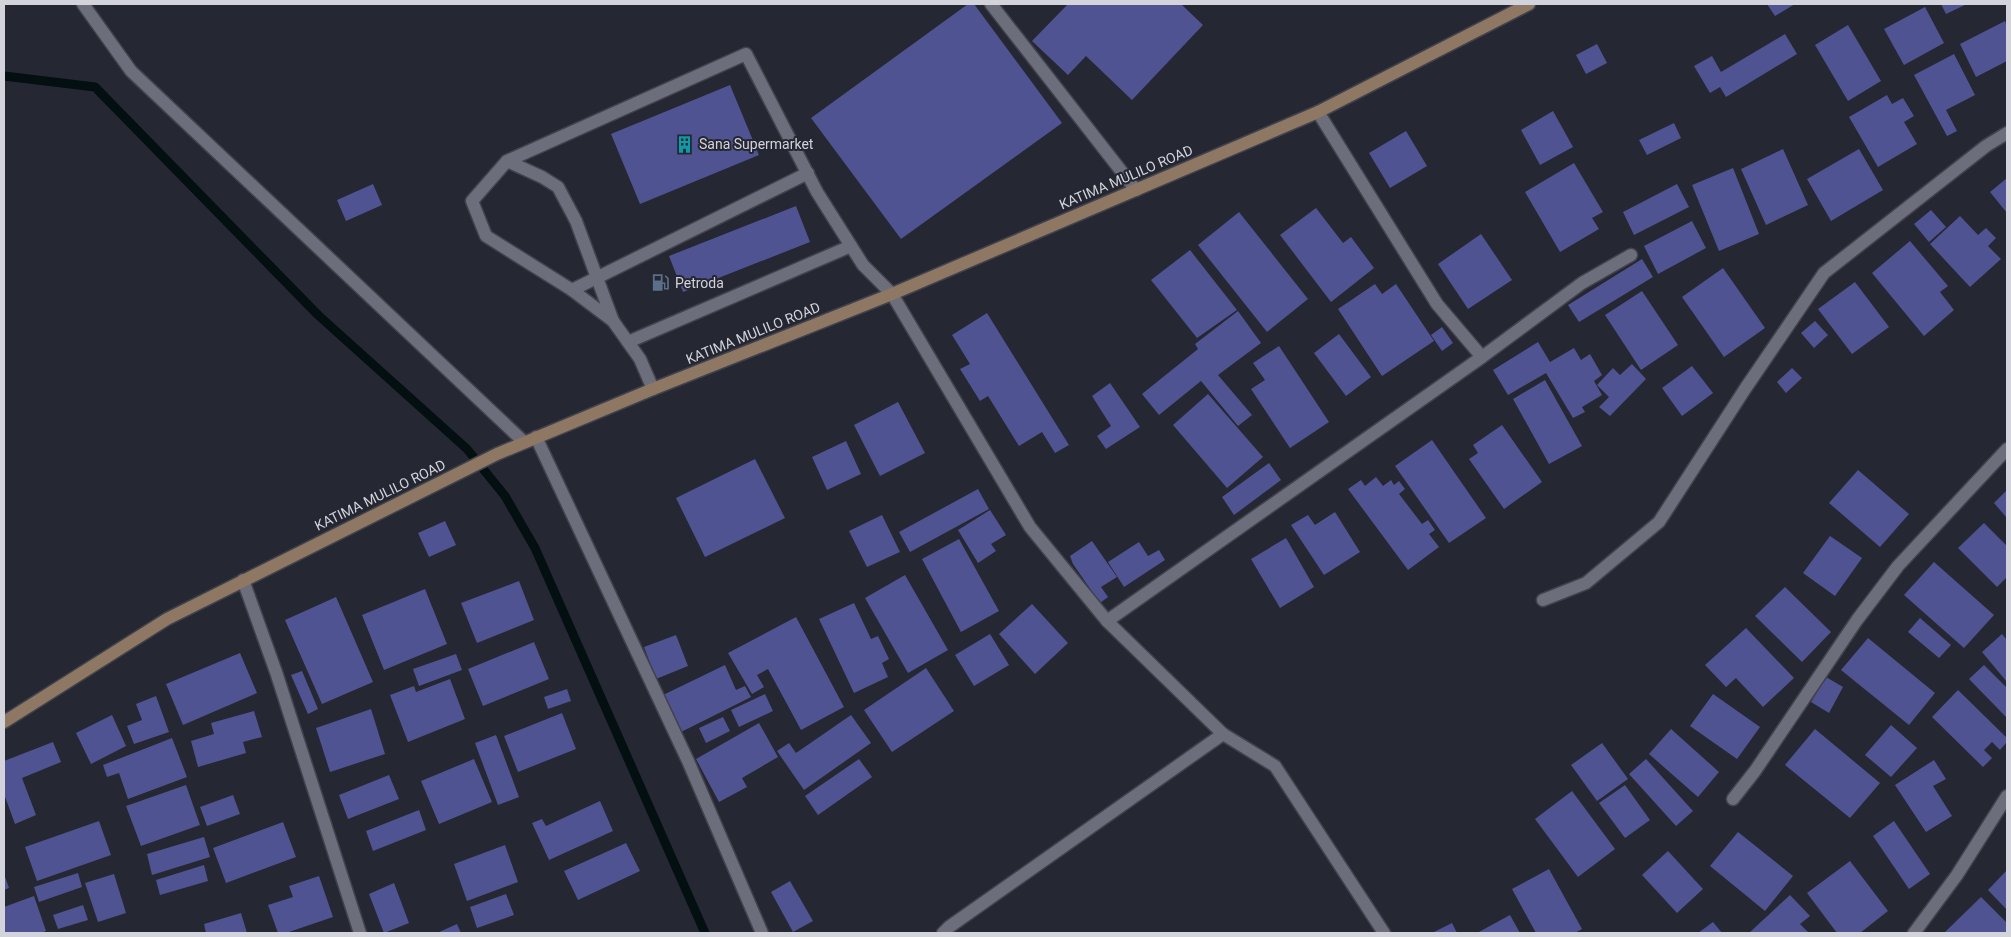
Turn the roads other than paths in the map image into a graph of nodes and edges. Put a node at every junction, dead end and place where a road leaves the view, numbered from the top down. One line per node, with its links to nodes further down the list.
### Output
1 (82, 4): 18 (street)
2 (991, 4): 8 (street)
3 (1530, 4): 4 (main road, KATIMA MULILO ROAD)
4 (1318, 112): 8 (main road, KATIMA MULILO ROAD); 16 (street)
5 (2007, 133): 21 (street)
6 (507, 161): 7 (street); 11 (street); 12 (street)
7 (808, 173): 9 (street); 11 (street)
8 (1136, 190): 13 (main road, KATIMA MULILO ROAD)
9 (851, 246): 13 (street); 15 (street)
10 (1631, 255): 16 (street)
11 (597, 277): 12 (street); 14 (street)
12 (572, 290): 14 (street)
13 (892, 294): 17 (main road, KATIMA MULILO ROAD); 22 (street)
14 (613, 321): 15 (street)
15 (628, 342): 17 (street)
16 (1482, 357): 22 (street)
17 (653, 389): 18 (main road, KATIMA MULILO ROAD)
18 (530, 440): 20 (main road, KATIMA MULILO ROAD); 28 (street)
19 (2007, 449): 26 (street)
20 (243, 580): 23 (main road, KATIMA MULILO ROAD); 27 (street)
21 (1544, 600)
22 (1107, 621): 24 (street)
23 (4, 722)
24 (1223, 734): 29 (street); 30 (street)
25 (2007, 796): 31 (street)
26 (1733, 799)
27 (360, 933)
28 (762, 933)
29 (944, 933)
30 (1384, 933)
31 (1914, 933)

